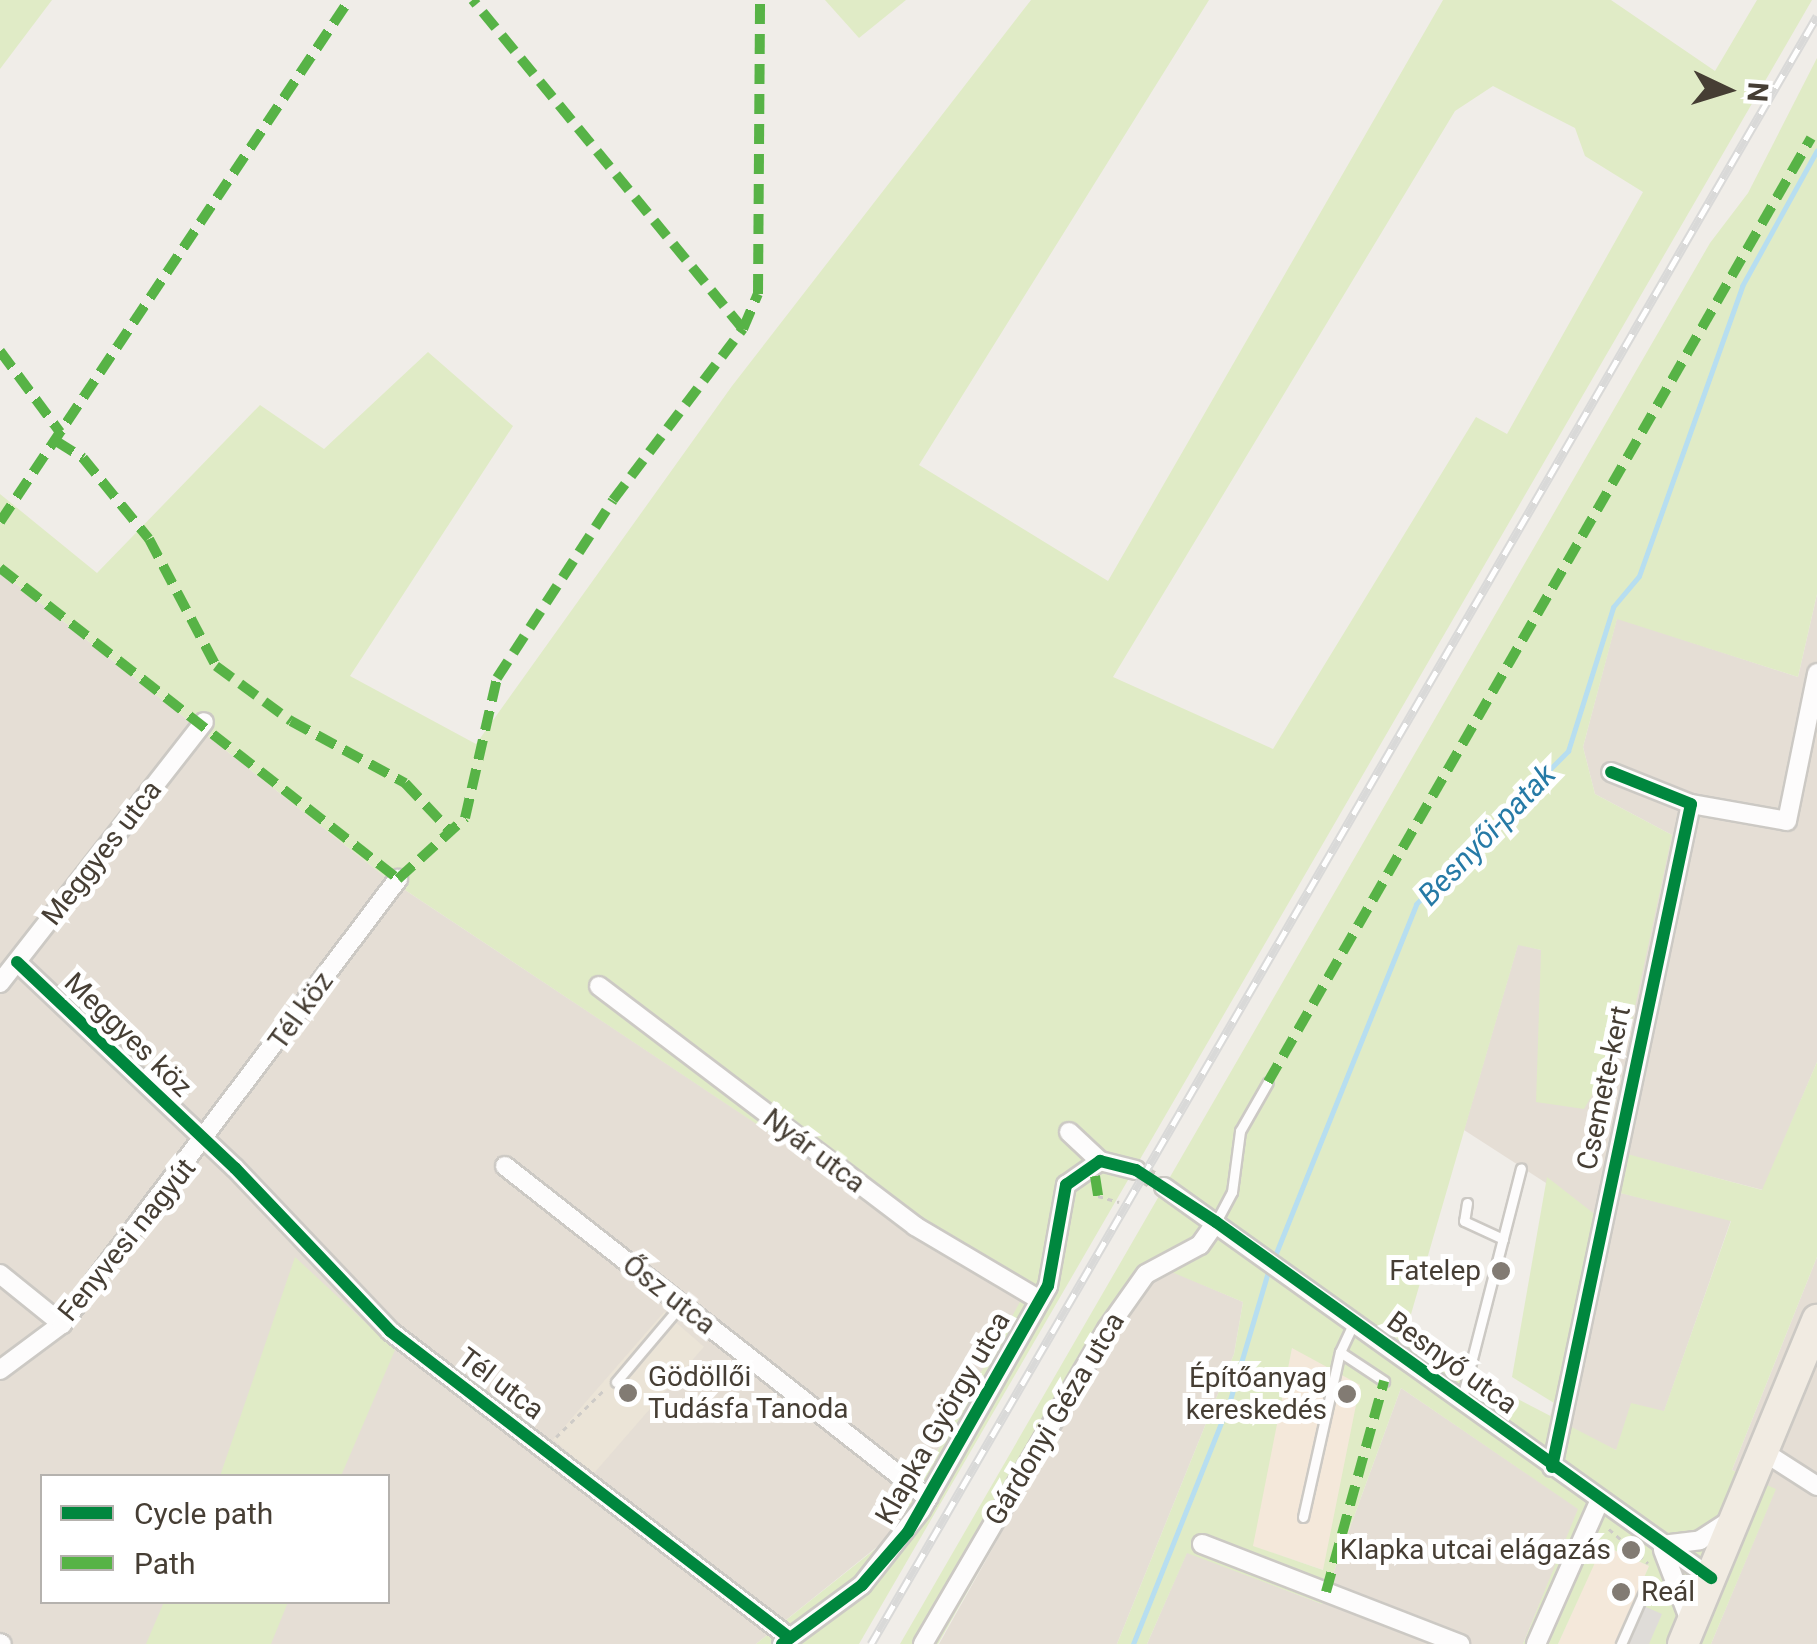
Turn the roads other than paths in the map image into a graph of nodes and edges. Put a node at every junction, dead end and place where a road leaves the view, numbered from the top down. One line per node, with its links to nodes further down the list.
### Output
1 (1817, 673): 4 (street)
2 (204, 722): 6 (street, Meggyes utca)
3 (1611, 772): 4 (street)
4 (1691, 804): 32 (street, Csemete-kert)
5 (398, 878): 11 (street, Tél köz)
6 (17, 962): 7 (street, Meggyes utca); 11 (street, Meggyes köz)
7 (0, 983)
8 (600, 986): 21 (street, Nyár utca)
9 (1268, 1082): 18 (lane)
10 (1069, 1132): 12 (street)
11 (204, 1144): 25 (street, Fenyvesi nagyút); 43 (street, Tél utca)
12 (1100, 1161): 15 (street); 21 (street, Klapka György utca)
13 (505, 1166): 22 (street, Ősz utca)
14 (1521, 1168): 19 (lane)
15 (1136, 1170)
16 (1164, 1187): 18 (street, Besnyő utca)
17 (1467, 1203): 19 (lane)
18 (1216, 1222): 24 (street, Besnyő utca); 44 (street, Gárdonyi Géza utca)
19 (1502, 1239): 30 (lane)
20 (0, 1274): 25 (street)
21 (1040, 1300): 34 (street, Klapka György utca)
22 (681, 1305): 29 (lane); 34 (street, Ősz utca)
23 (1817, 1320): 31 (main road)
24 (1354, 1322): 26 (lane); 30 (street, Besnyő utca)
25 (62, 1324): 27 (street, Fenyvesi nagyút)
26 (1340, 1352): 28 (lane); 37 (lane)
27 (0, 1370)
28 (1384, 1380)
29 (616, 1382)
30 (1461, 1401): 32 (street, Besnyő utca)
31 (1764, 1452): 33 (street); 36 (main road)
32 (1552, 1467): 35 (street, Besnyő utca)
33 (1817, 1486)
34 (928, 1498): 43 (street, Klapka György utca)
35 (1596, 1507): 39 (street, Besnyő utca); 46 (street)
36 (1737, 1514): 39 (street); 40 (main road)
37 (1303, 1516)
38 (1202, 1544): 45 (street)
39 (1660, 1546): 40 (street, Besnyő utca); 42 (street)
40 (1711, 1578): 42 (main road)
41 (1644, 1592): 47 (lane)
42 (1687, 1635)
43 (786, 1641)
44 (922, 1644)
45 (1460, 1644)
46 (1536, 1644)
47 (1621, 1644)

